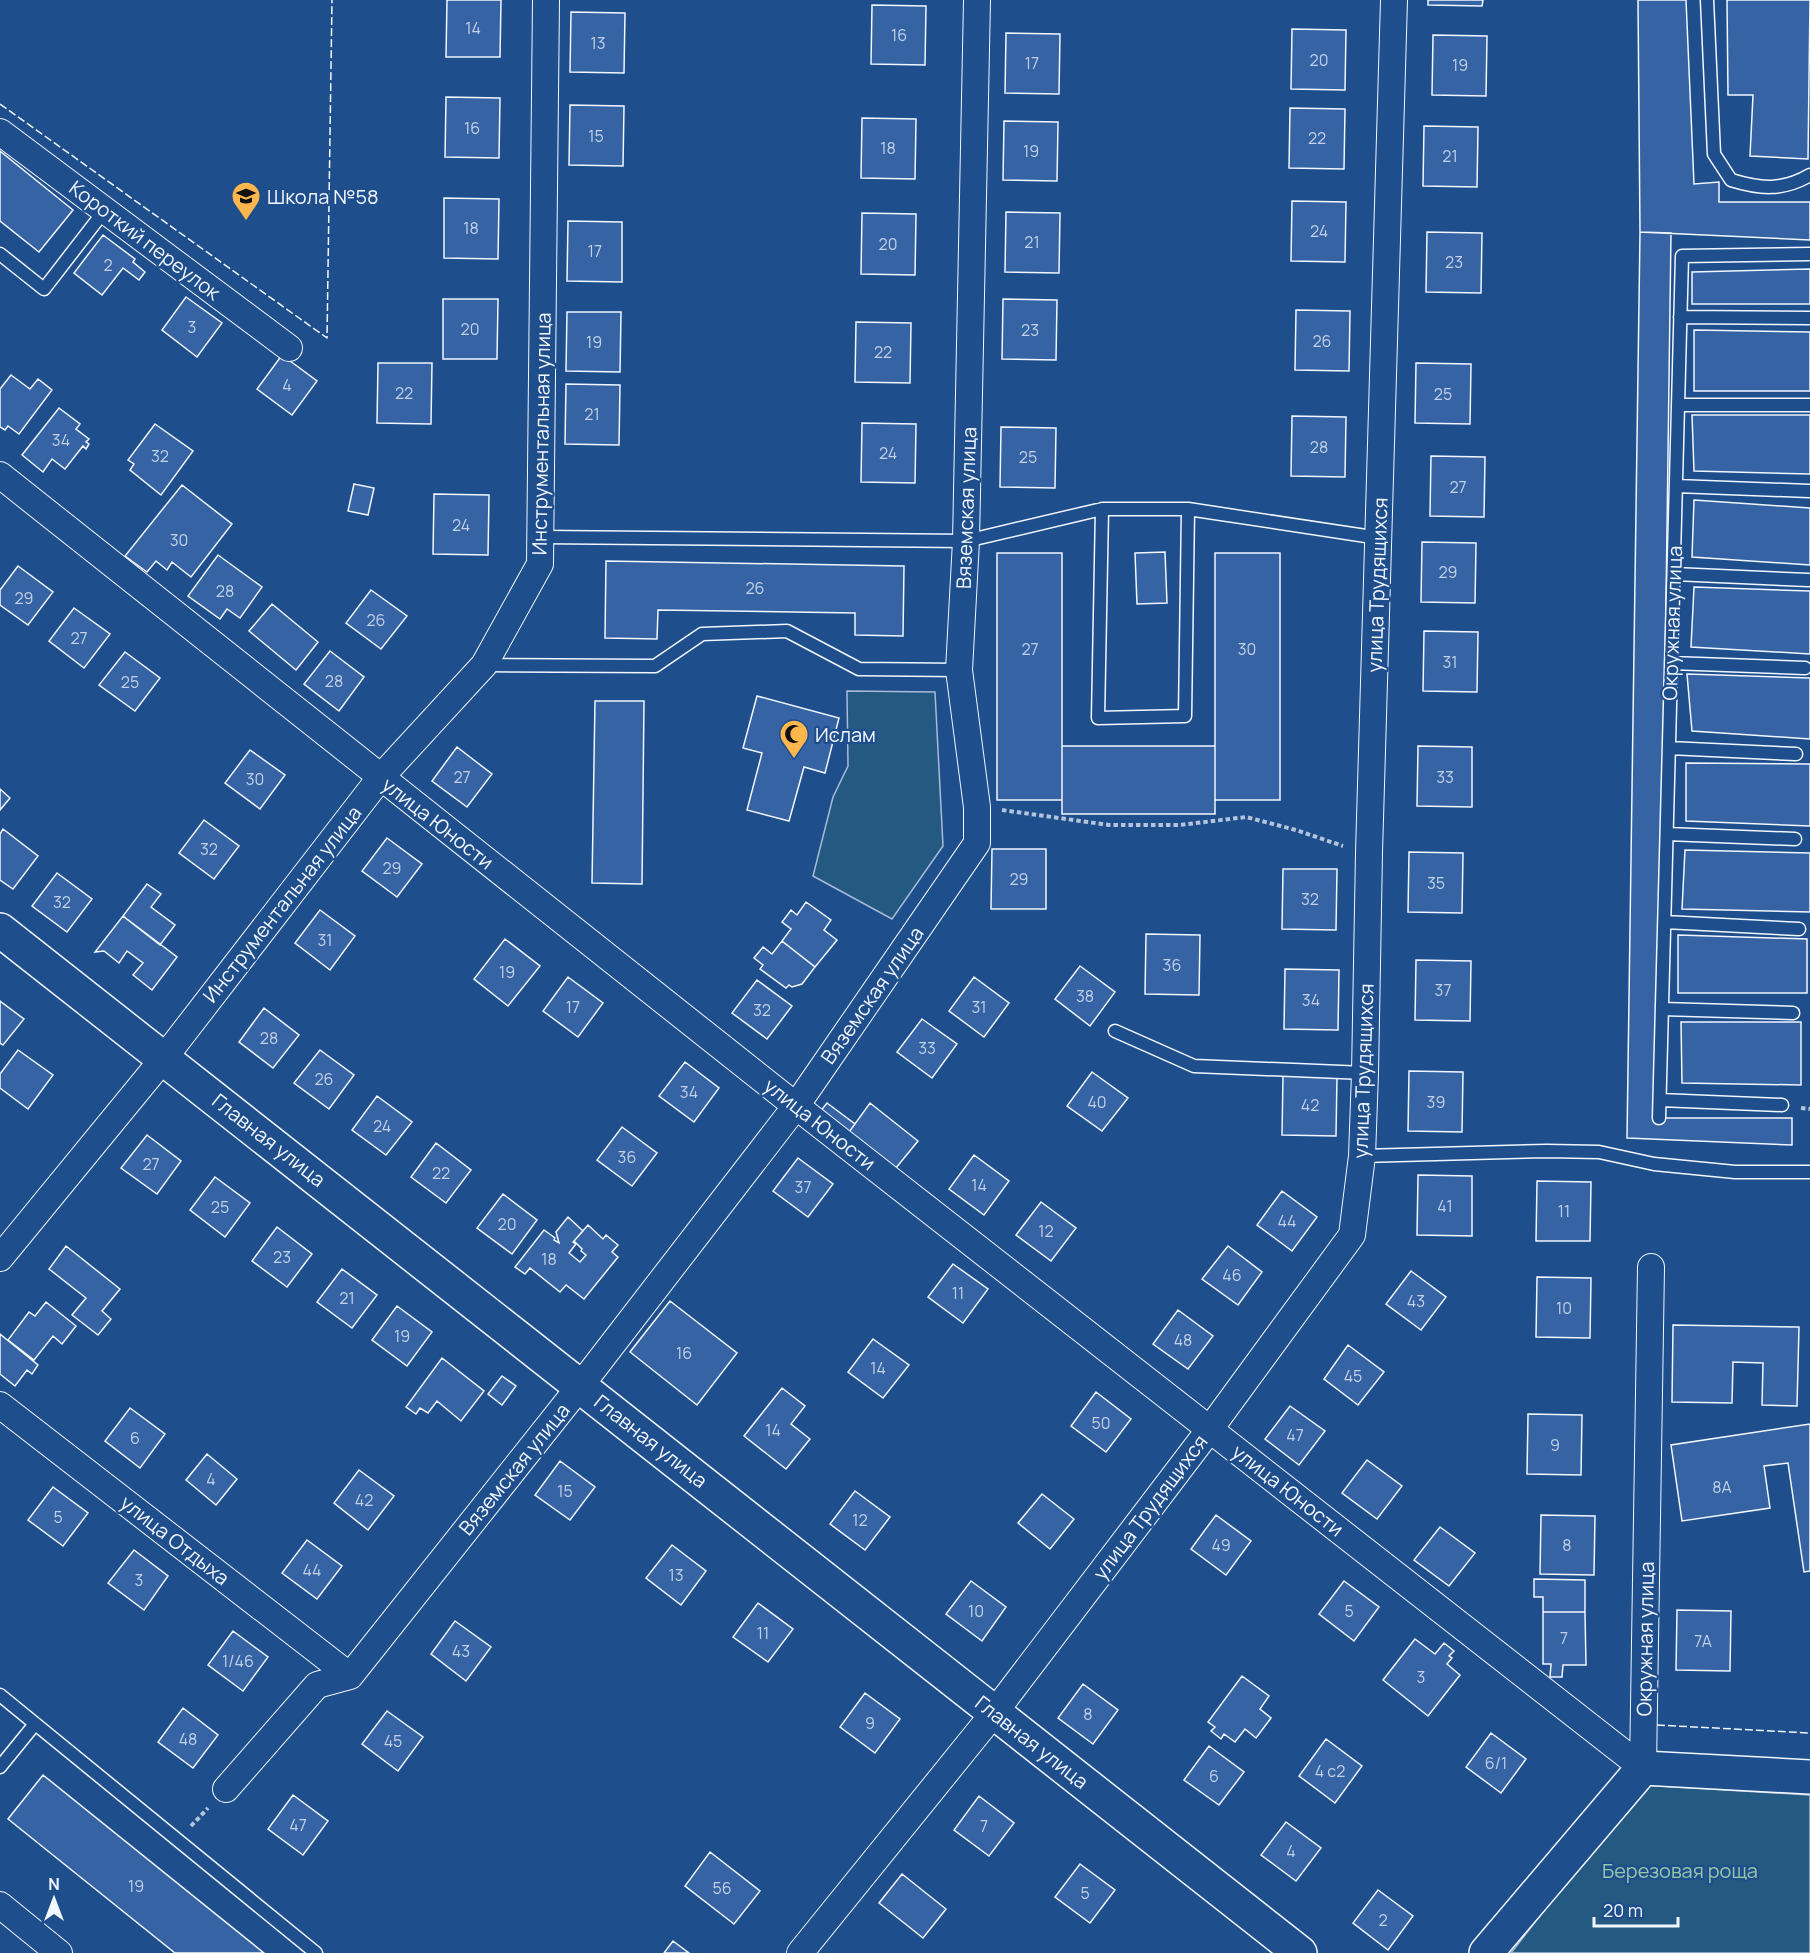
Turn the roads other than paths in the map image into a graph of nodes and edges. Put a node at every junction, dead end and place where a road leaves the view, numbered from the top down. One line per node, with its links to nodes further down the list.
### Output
1 (546, 0): 20 (street, Инструментальная улица)
2 (978, 0): 22 (street, Вяземская улица)
3 (1394, 0): 21 (street, улица Трудящихся)
4 (1707, 0): 6 (lane)
5 (0, 132): 7 (street, Короткий переулок)
6 (1810, 175)
7 (105, 210): 8 (lane); 12 (street, Короткий переулок)
8 (0, 254)
9 (1810, 254): 10 (lane, Окружная улица)
10 (1680, 317): 11 (lane); 13 (lane, Окружная улица)
11 (1810, 318)
12 (289, 348)
13 (1678, 405): 14 (lane); 16 (lane, Окружная улица)
14 (1810, 405)
15 (0, 475): 31 (street, улица Юности)
16 (1676, 486): 17 (lane); 23 (lane, Окружная улица)
17 (1809, 491)
18 (1102, 509): 19 (lane); 19 (lane); 22 (lane)
19 (1188, 509): 21 (lane)
20 (540, 537): 22 (lane); 26 (street, Инструментальная улица)
21 (1379, 538): 41 (street, улица Трудящихся)
22 (966, 541): 28 (street, Вяземская улица)
23 (1674, 574): 24 (lane); 25 (lane, Окружная улица)
24 (1808, 580)
25 (1671, 663): 27 (lane); 29 (lane, Окружная улица)
26 (484, 665): 28 (lane); 31 (street, Инструментальная улица)
27 (1805, 668)
28 (959, 670): 44 (street, Вяземская улица)
29 (1669, 748): 30 (lane); 32 (lane, Окружная улица)
30 (1796, 754)
31 (380, 778): 40 (street, Инструментальная улица); 44 (street, улица Юности)
32 (1667, 834): 33 (lane); 34 (lane, Окружная улица)
33 (1795, 839)
34 (1665, 922): 35 (lane); 37 (lane, Окружная улица)
35 (1799, 929)
36 (0, 930): 40 (street, Главная улица)
37 (1662, 1009): 38 (lane); 42 (lane, Окружная улица)
38 (1793, 1013)
39 (1115, 1031): 41 (lane)
40 (164, 1058): 48 (street, Инструментальная улица); 50 (street, Главная улица)
41 (1365, 1073): 46 (street, улица Трудящихся)
42 (1660, 1100): 43 (lane); 45 (lane, Окружная улица)
43 (1782, 1105)
44 (796, 1106): 50 (street, Вяземская улица); 52 (street, улица Юности)
45 (1659, 1118)
46 (1362, 1156): 47 (lane); 52 (street, улица Трудящихся)
47 (1810, 1172)
48 (0, 1258)
49 (1651, 1267): 58 (street, Окружная улица)
50 (580, 1385): 53 (street, Вяземская улица); 55 (street, Главная улица)
51 (0, 1405): 53 (street, улица Отдыха)
52 (1210, 1429): 55 (street, улица Трудящихся); 58 (street, улица Юности)
53 (350, 1676): 60 (street)
54 (0, 1695): 56 (lane)
55 (994, 1713): 64 (street, улица Трудящихся); 65 (street, Главная улица)
56 (35, 1724): 57 (lane); 63 (lane)
57 (0, 1767)
58 (1643, 1768): 59 (street); 66 (street)
59 (1810, 1778)
60 (226, 1789)
61 (0, 1905): 62 (street)
62 (59, 1953)
63 (316, 1953)
64 (800, 1953)
65 (1300, 1953)
66 (1486, 1953)

